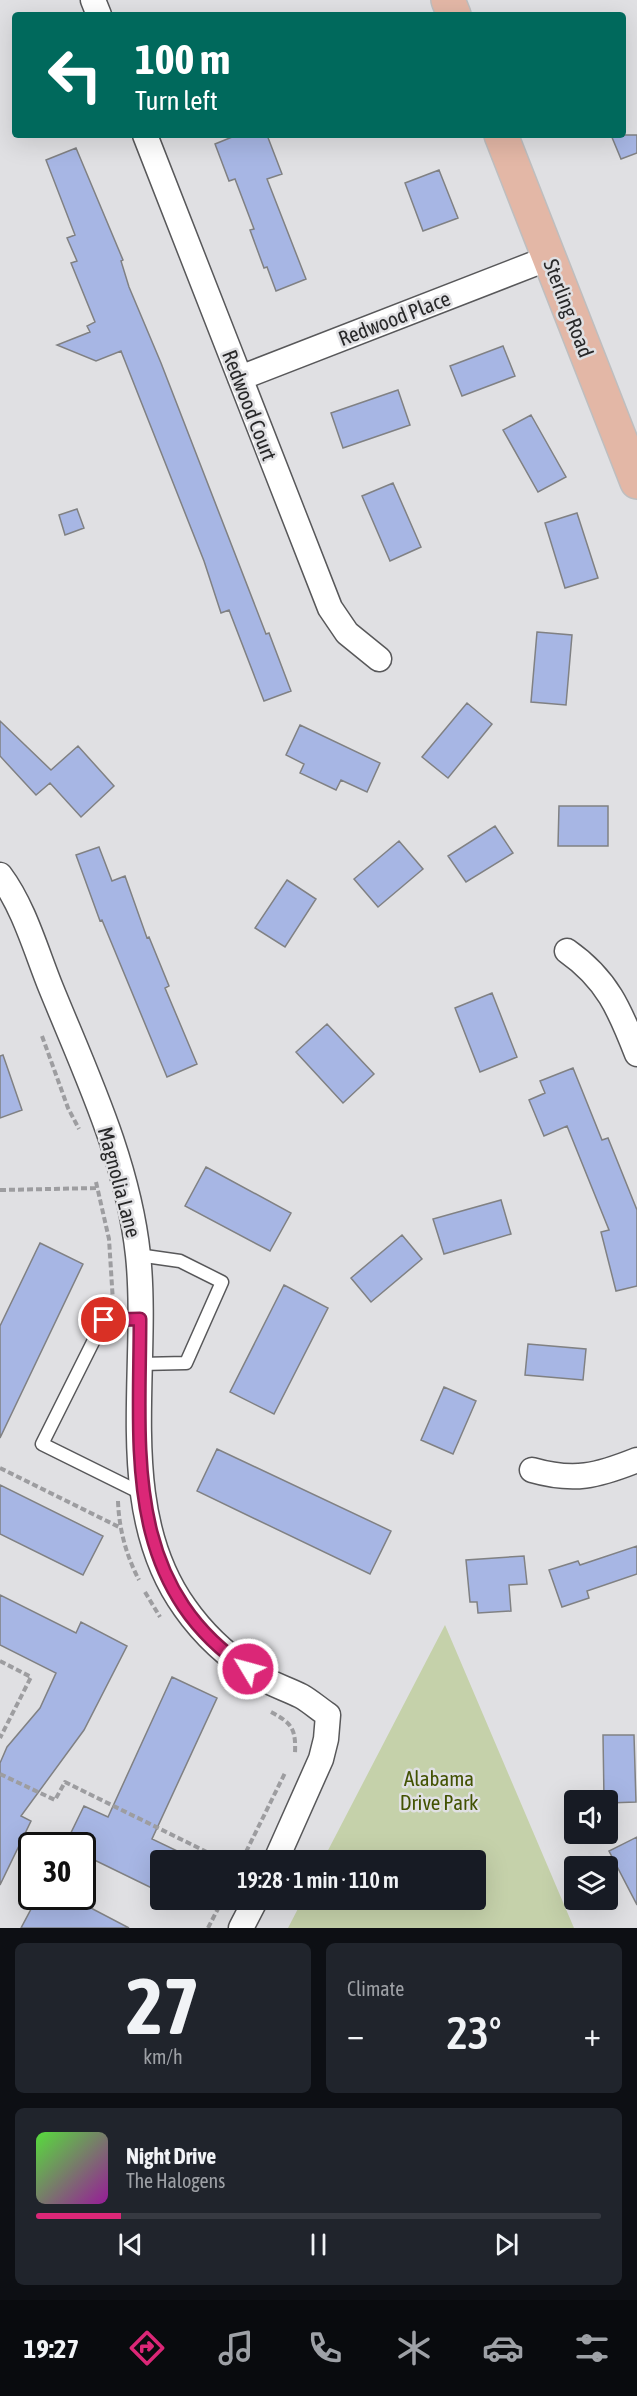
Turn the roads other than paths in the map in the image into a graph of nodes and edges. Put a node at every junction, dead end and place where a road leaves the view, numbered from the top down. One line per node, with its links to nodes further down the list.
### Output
1 (146, 138): 4 (street, Redwood Court)
2 (502, 138): 3 (main road, Sterling Road)
3 (549, 258): 4 (street, Redwood Place); 5 (main road, Sterling Road)
4 (240, 378): 6 (street, Redwood Court)
5 (637, 482)
6 (379, 659)
7 (0, 875): 10 (street, Magnolia Lane)
8 (567, 951): 9 (street)
9 (637, 1054)
10 (138, 1255): 11 (street, Magnolia Lane); 12 (lane)
11 (140, 1319): 12 (street, Magnolia Lane); 15 (lane)
12 (140, 1364): 15 (street, Magnolia Lane)
13 (637, 1460): 14 (street)
14 (532, 1470)
15 (143, 1494): 16 (street, Magnolia Lane)
16 (280, 1850)
17 (250, 1910): 18 (street)
18 (241, 1928)

